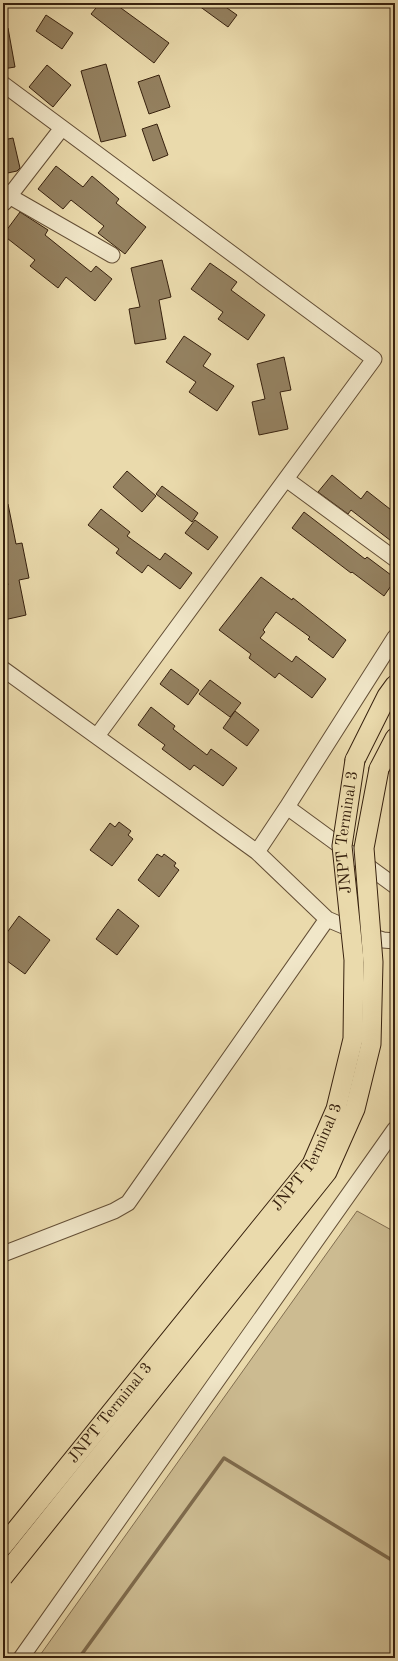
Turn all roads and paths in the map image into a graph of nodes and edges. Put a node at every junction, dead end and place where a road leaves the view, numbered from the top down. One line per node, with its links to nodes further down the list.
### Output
1 (3, 84): 2 (street)
2 (62, 128): 3 (street); 5 (street)
3 (5, 197): 4 (street)
4 (112, 254)
5 (286, 479): 6 (street); 10 (street)
6 (395, 559)
7 (395, 637): 12 (street)
8 (3, 669): 10 (street)
9 (395, 685): 19 (main road, JNPT Terminal 3, bridge)
10 (97, 736): 13 (street)
11 (395, 738): 20 (main road, JNPT Terminal 3, bridge)
12 (287, 806): 13 (street); 14 (street)
13 (257, 852): 15 (street)
14 (395, 886)
15 (327, 919): 16 (street); 18 (street)
16 (395, 941)
17 (395, 1129): 21 (street)
18 (3, 1254)
19 (3, 1546)
20 (3, 1577)
21 (20, 1658)

